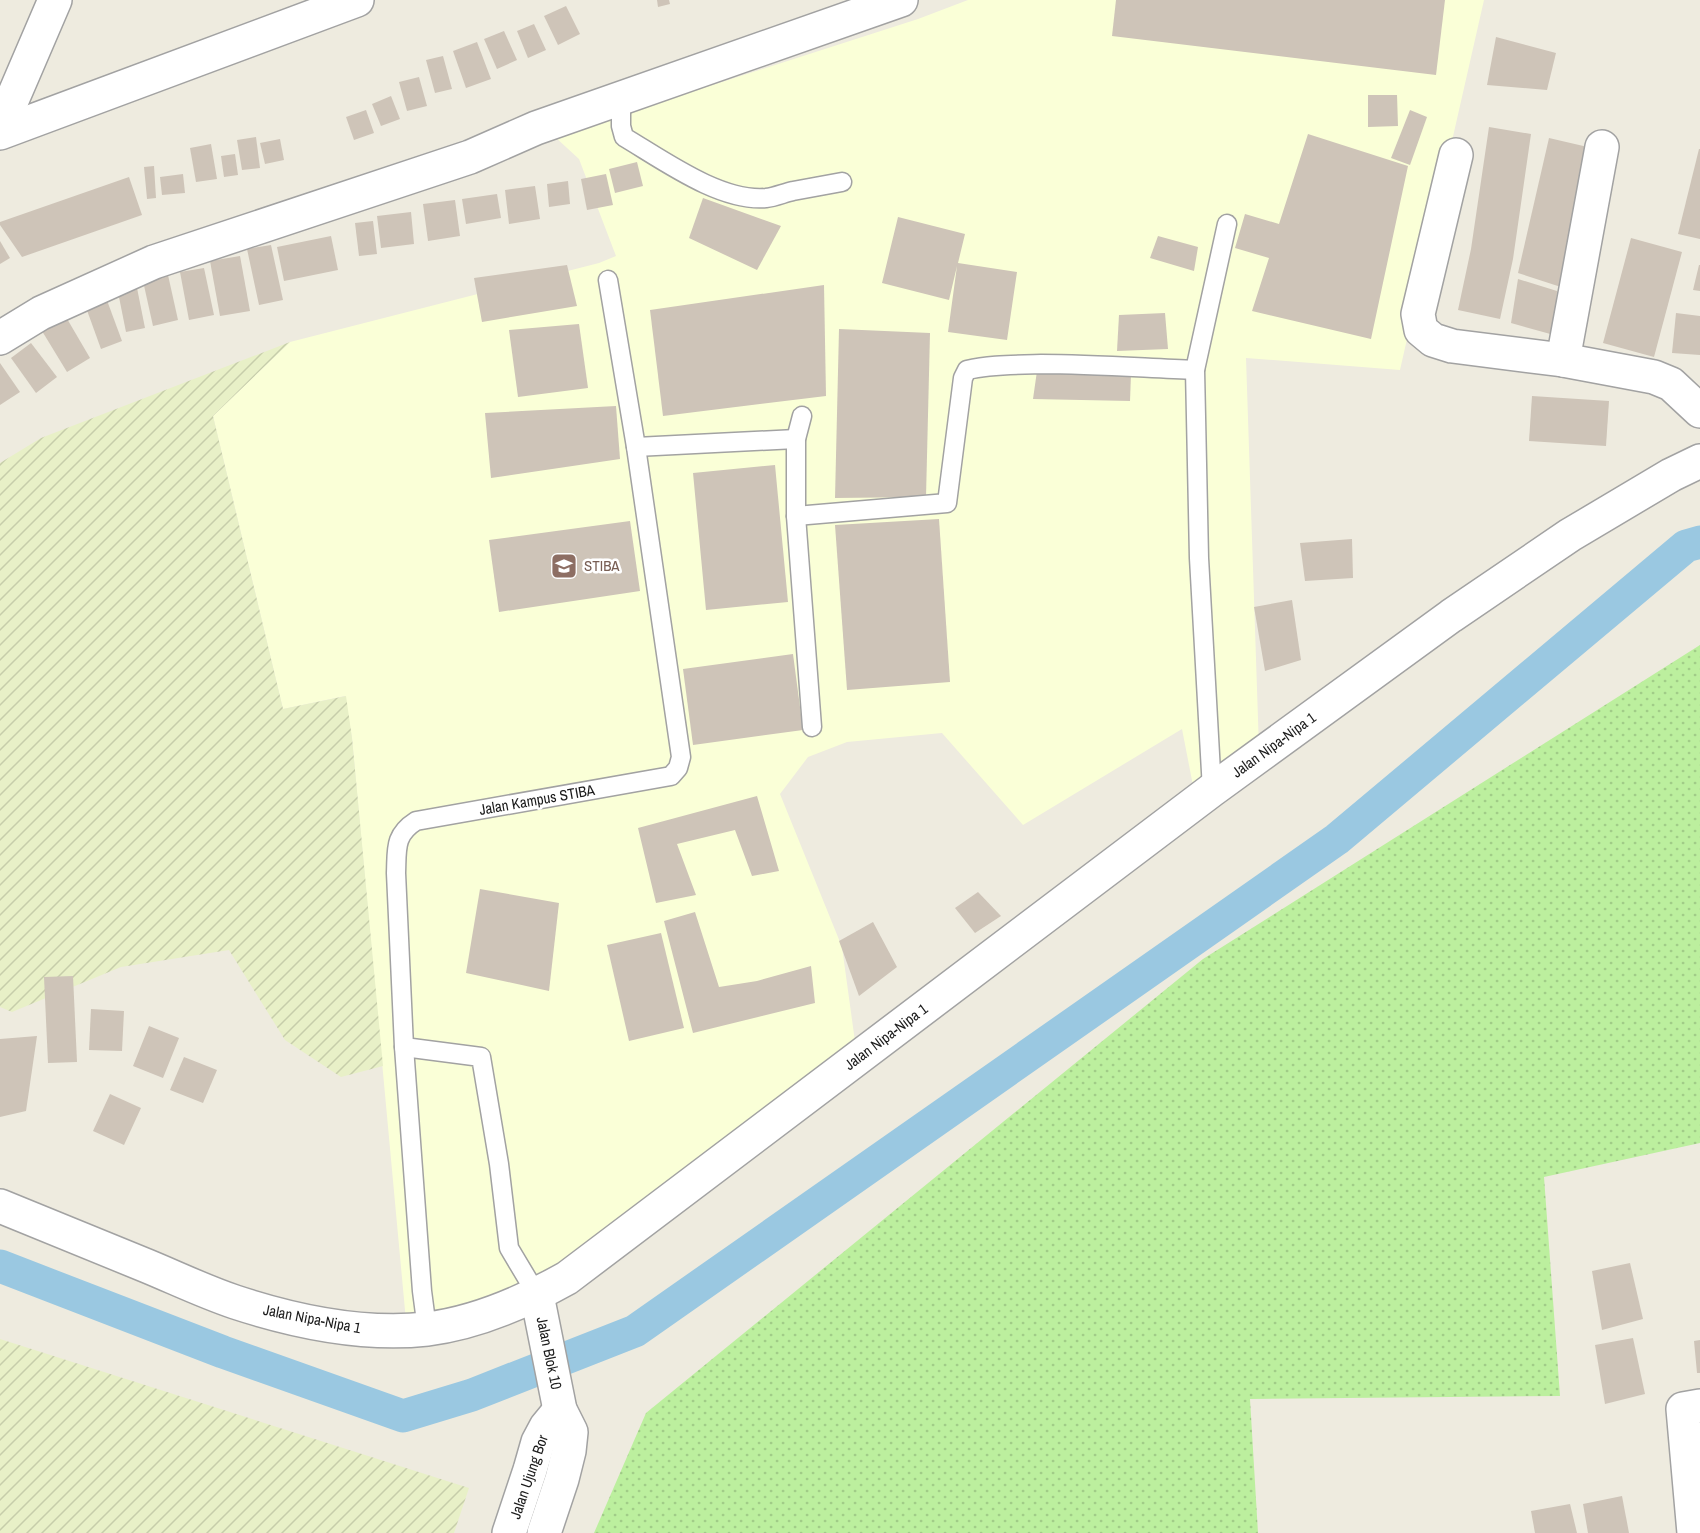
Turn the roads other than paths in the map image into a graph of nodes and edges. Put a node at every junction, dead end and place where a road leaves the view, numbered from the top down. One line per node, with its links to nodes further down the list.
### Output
1 (357, 0): 5 (street)
2 (901, 0): 4 (street)
3 (50, 1): 5 (street)
4 (621, 99): 8 (lane); 11 (street)
5 (0, 130)
6 (1602, 147): 12 (street)
7 (1456, 155): 12 (street)
8 (842, 182)
9 (1227, 224): 13 (lane)
10 (608, 280): 17 (lane, Jalan Kampus STIBA)
11 (0, 338)
12 (1563, 360): 14 (street)
13 (1195, 370): 19 (lane); 21 (lane)
14 (1700, 411)
15 (802, 416): 16 (lane)
16 (796, 439): 17 (lane); 19 (lane)
17 (636, 447): 22 (lane, Jalan Kampus STIBA)
18 (1700, 461): 21 (street, Jalan Nipa-Nipa 1)
19 (796, 516): 20 (lane)
20 (812, 727)
21 (1212, 790): 24 (street, Jalan Nipa-Nipa 1)
22 (404, 1047): 24 (lane); 25 (lane, Jalan Kampus STIBA)
23 (0, 1206): 25 (street, Jalan Nipa-Nipa 1)
24 (537, 1295): 25 (street, Jalan Nipa-Nipa 1); 26 (street, Jalan Blok 10)
25 (427, 1329)
26 (559, 1401): 28 (street, Jalan Ujung Bor); 29 (street, Jalan Ujung Bor)
27 (1700, 1406): 30 (street)
28 (509, 1533)
29 (544, 1533)
30 (1694, 1533)

